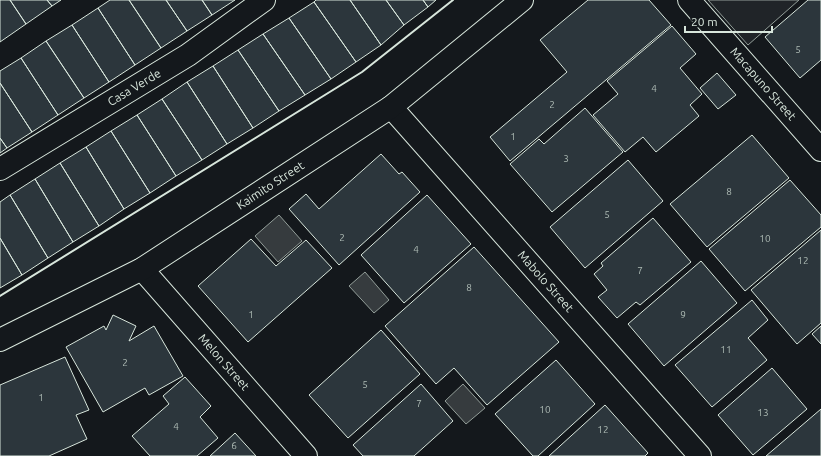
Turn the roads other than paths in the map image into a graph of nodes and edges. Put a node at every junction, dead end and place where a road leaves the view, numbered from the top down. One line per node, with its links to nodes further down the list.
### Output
1 (264, 0): 6 (street, Casa Verde)
2 (522, 0): 4 (street, Kaimito Street)
3 (689, 0): 5 (street, Macapuno Street)
4 (391, 107): 7 (street, Kaimito Street); 10 (street, Mabolo Street)
5 (821, 150)
6 (0, 169)
7 (142, 269): 8 (street, Kaimito Street); 9 (street, Melon Street)
8 (0, 340)
9 (306, 456)
10 (700, 456)

